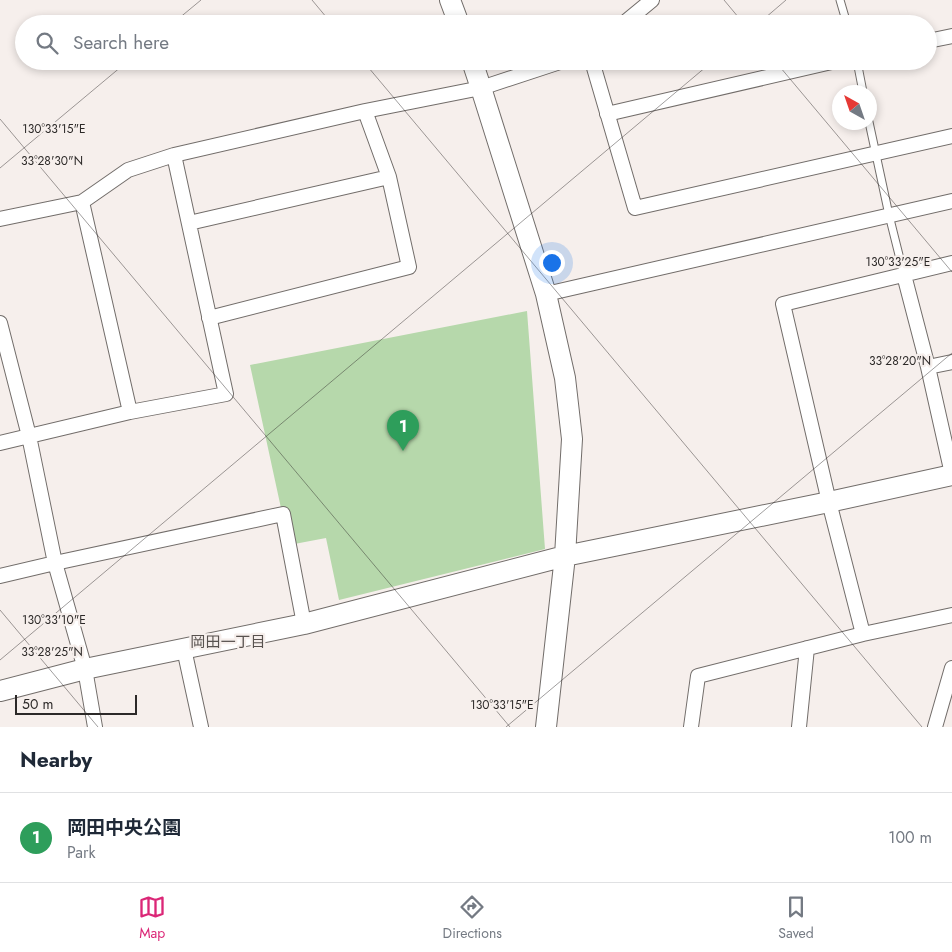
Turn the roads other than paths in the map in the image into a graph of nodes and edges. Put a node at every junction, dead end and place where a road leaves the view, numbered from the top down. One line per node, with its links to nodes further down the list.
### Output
1 (450, 0): 4 (street)
2 (652, 0): 5 (street)
3 (840, 0): 6 (lane)
4 (455, 15)
5 (634, 15)
6 (844, 15)
7 (952, 36): 8 (street)
8 (937, 39)
9 (475, 70): 15 (street)
10 (536, 70): 15 (street)
11 (595, 70): 17 (street)
12 (797, 70): 17 (street)
13 (859, 70): 14 (lane)
14 (862, 85)
15 (482, 88): 16 (street); 30 (street)
16 (365, 111): 21 (street); 22 (street)
17 (607, 114): 20 (street)
18 (872, 130): 20 (lane)
19 (952, 136): 20 (street)
20 (876, 153): 25 (lane)
21 (174, 155): 24 (street); 27 (street)
22 (389, 177): 27 (street); 31 (street)
23 (952, 201): 25 (street)
24 (82, 202): 26 (street); 35 (street)
25 (889, 215): 29 (lane); 30 (street)
26 (0, 219)
27 (189, 223): 31 (street)
28 (952, 263): 29 (street)
29 (904, 274): 34 (street); 39 (street)
30 (546, 294): 40 (street)
31 (209, 318): 35 (street)
32 (0, 324): 36 (street)
33 (952, 362): 34 (street)
34 (928, 367): 38 (street)
35 (130, 412): 36 (street)
36 (29, 436): 37 (street); 41 (street)
37 (0, 442)
38 (952, 475): 39 (street)
39 (829, 502): 40 (street); 45 (street)
40 (565, 556): 44 (street); 53 (street)
41 (55, 563): 42 (street); 44 (street); 49 (street)
42 (0, 576)
43 (952, 616): 45 (street)
44 (304, 624): 47 (street)
45 (863, 634): 46 (street)
46 (807, 648): 54 (street); 55 (street)
47 (184, 649): 49 (street); 52 (street)
48 (952, 668): 56 (street)
49 (85, 669): 50 (street); 51 (street)
50 (0, 691)
51 (95, 727)
52 (201, 727)
53 (546, 727)
54 (691, 727)
55 (799, 727)
56 (935, 727)

